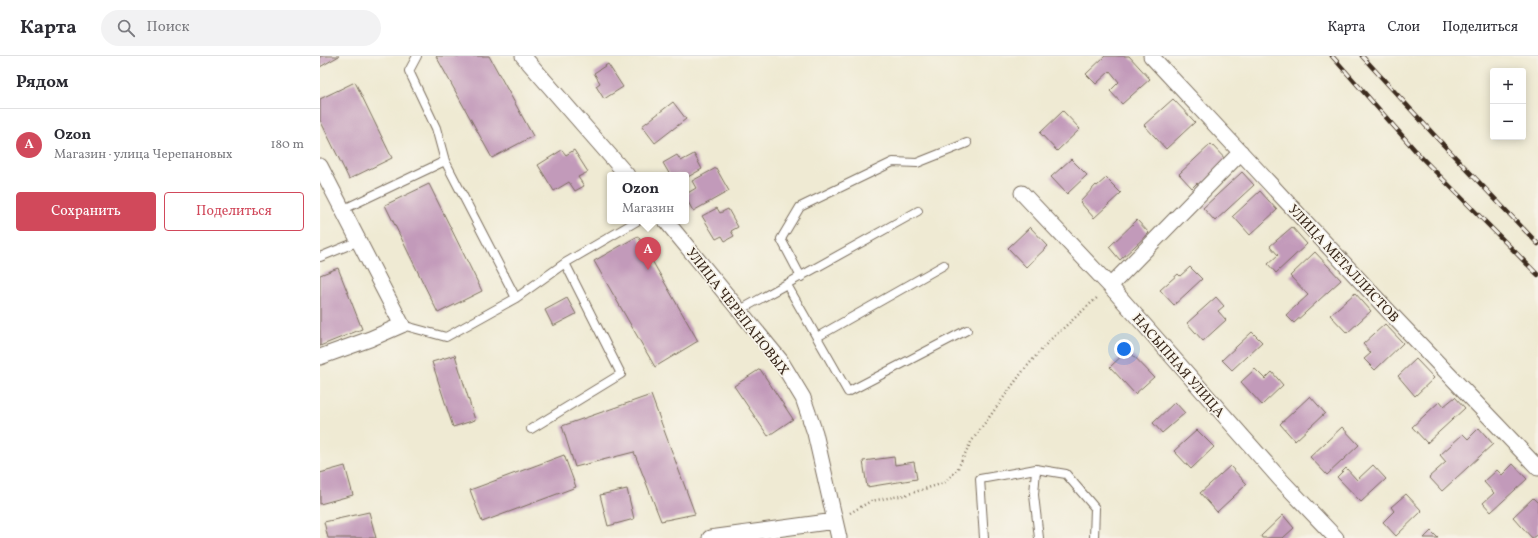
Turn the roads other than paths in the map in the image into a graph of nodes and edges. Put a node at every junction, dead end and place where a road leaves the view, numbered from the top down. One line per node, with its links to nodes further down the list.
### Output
1 (417, 56): 6 (lane)
2 (523, 56): 8 (street)
3 (1151, 56): 5 (street, УЛИЦА МЕТАЛЛИСТОВ)
4 (967, 143): 18 (lane)
5 (1240, 152): 20 (street); 29 (street, УЛИЦА МЕТАЛЛИСТОВ)
6 (445, 161): 10 (lane); 21 (lane)
7 (320, 166): 10 (street)
8 (624, 172)
9 (1022, 193): 20 (street, НАСЫПНАЯ УЛИЦА)
10 (344, 209): 14 (street)
11 (918, 211): 18 (lane)
12 (632, 224): 16 (lane)
13 (668, 224): 22 (street, УЛИЦА ЧЕРЕПАНОВЫХ)
14 (359, 241): 15 (lane); 23 (street)
15 (320, 257)
16 (565, 263): 21 (lane); 27 (lane)
17 (944, 265): 25 (lane)
18 (801, 277): 19 (lane)
19 (787, 285): 22 (lane); 25 (lane)
20 (1110, 286): 36 (street, НАСЫПНАЯ УЛИЦА)
21 (516, 298): 23 (lane)
22 (740, 310): 30 (street, УЛИЦА ЧЕРЕПАНОВЫХ)
23 (402, 325): 26 (street)
24 (967, 330): 25 (lane)
25 (817, 337)
26 (320, 357)
27 (531, 429)
28 (1036, 468): 33 (lane); 34 (lane); 35 (lane)
29 (1538, 468)
30 (835, 521): 31 (street); 32 (street, УЛИЦА ЧЕРЕПАНОВЫХ)
31 (710, 538)
32 (839, 538)
33 (984, 538)
34 (1039, 538)
35 (1094, 538)
36 (1336, 538)

